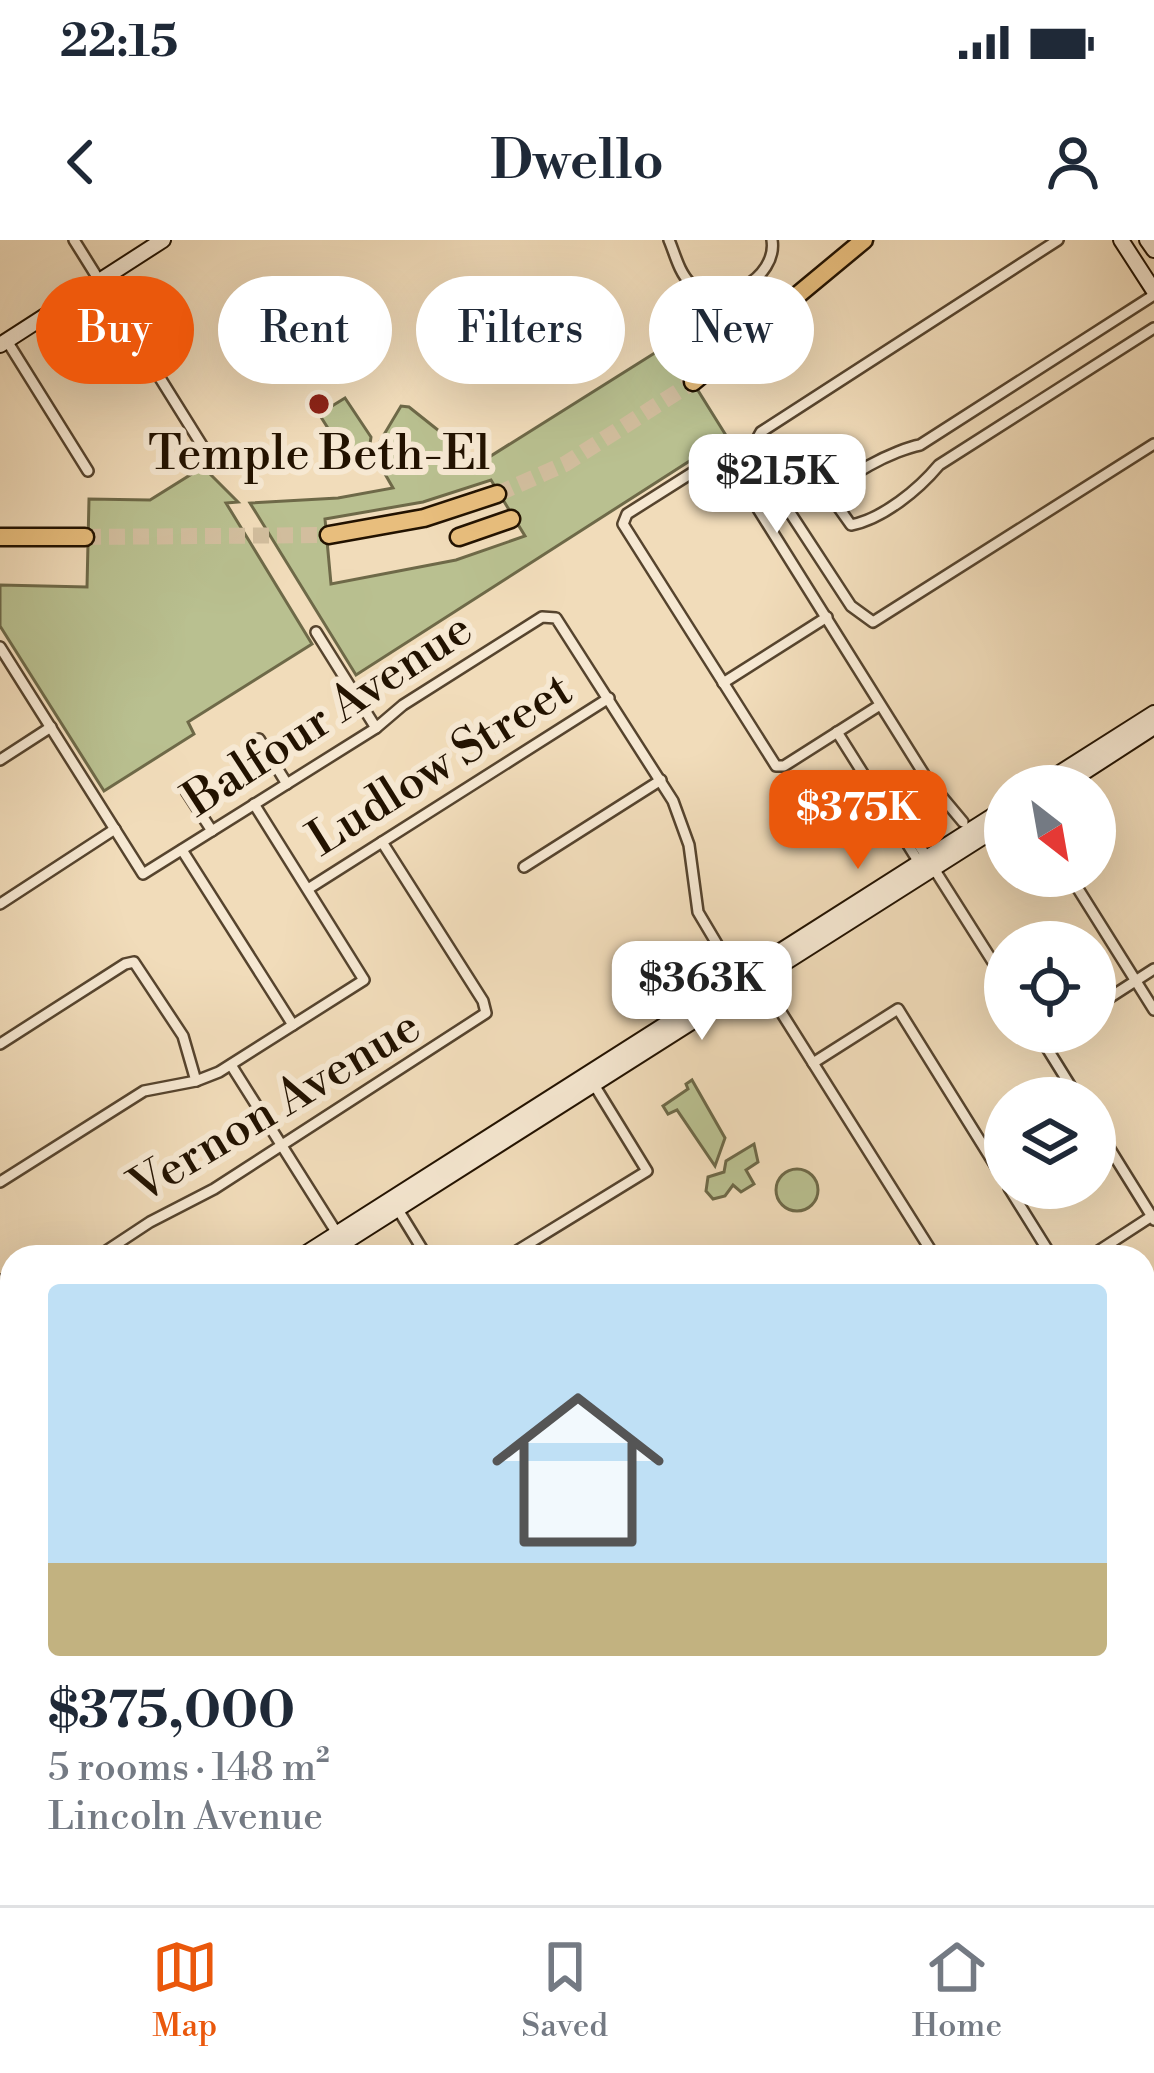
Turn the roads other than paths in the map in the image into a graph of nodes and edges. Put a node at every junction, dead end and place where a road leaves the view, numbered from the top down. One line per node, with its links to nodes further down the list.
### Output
1 (74, 240): 10 (street)
2 (164, 240): 11 (street)
3 (669, 240): 4 (street)
4 (772, 240)
5 (864, 240): 12 (highway)
6 (1058, 240): 19 (street)
7 (1121, 240): 13 (street)
8 (1147, 240): 9 (street)
9 (1154, 250)
10 (97, 276)
11 (106, 276)
12 (814, 282)
13 (1154, 293): 16 (street)
14 (36, 322): 17 (street)
15 (0, 324): 17 (street)
16 (1154, 328)
17 (6, 342): 21 (street)
18 (164, 384): 20 (street)
19 (1154, 444)
20 (208, 455)
21 (88, 471)
22 (496, 494): 24 (highway)
23 (512, 519): 27 (highway)
24 (329, 535)
25 (0, 537): 26 (highway)
26 (85, 537)
27 (459, 537)
28 (827, 617): 31 (street); 31 (street); 33 (street)
29 (316, 632): 36 (street)
30 (0, 647): 35 (street)
31 (723, 683): 38 (street)
32 (609, 698): 36 (street, Balfour Avenue); 43 (street); 52 (street, Ludlow Street)
33 (880, 705): 38 (street); 47 (street)
34 (1154, 713): 41 (street)
35 (51, 728): 40 (street); 49 (street)
36 (376, 728): 44 (street, Balfour Avenue)
37 (1154, 728): 42 (street)
38 (837, 732): 54 (street)
39 (259, 739): 44 (street)
40 (0, 760)
41 (1072, 765)
42 (1096, 765)
43 (661, 780): 55 (street); 63 (street)
44 (287, 784): 46 (street, Balfour Avenue)
45 (186, 791): 50 (street)
46 (254, 804): 50 (street, Balfour Avenue); 56 (street)
47 (963, 822)
48 (984, 823): 54 (street)
49 (115, 829): 53 (street, Balfour Avenue); 58 (street)
50 (212, 831): 53 (street, Balfour Avenue)
51 (984, 834): 54 (street)
52 (382, 842): 56 (street, Ludlow Street); 72 (street, Vernon Avenue)
53 (182, 850): 66 (street)
54 (926, 863): 59 (street); 61 (street)
55 (524, 867)
56 (308, 889): 66 (street)
57 (1083, 897): 62 (street)
58 (0, 904)
59 (984, 950)
60 (1154, 969): 62 (street)
61 (756, 973): 63 (street); 68 (street)
62 (1136, 981): 64 (street); 65 (street)
63 (740, 983): 70 (street)
64 (1116, 994)
65 (1154, 1010)
66 (293, 1025): 69 (street)
67 (0, 1044): 71 (street)
68 (813, 1063): 73 (street); 85 (street)
69 (231, 1065): 71 (street); 72 (street)
70 (590, 1078): 76 (street); 84 (street)
71 (196, 1081): 75 (street)
72 (282, 1146): 79 (street); 80 (street, Vernon Avenue)
73 (984, 1148)
74 (1116, 1159): 78 (street)
75 (0, 1182)
76 (395, 1203): 79 (street); 83 (street)
77 (1022, 1209): 86 (street)
78 (1153, 1218): 87 (street)
79 (340, 1238): 81 (street); 82 (street)
80 (117, 1245)
81 (325, 1245)
82 (333, 1245)
83 (420, 1245)
84 (527, 1245)
85 (927, 1245)
86 (1044, 1245)
87 (1109, 1245)

